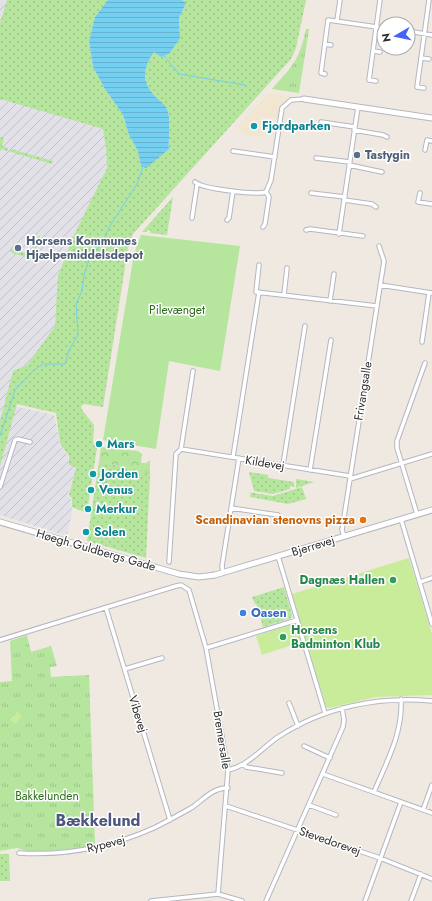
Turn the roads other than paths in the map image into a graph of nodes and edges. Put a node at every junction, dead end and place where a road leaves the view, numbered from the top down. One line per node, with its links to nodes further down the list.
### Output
1 (340, 0): 6 (street)
2 (380, 0): 5 (street)
3 (429, 0): 4 (street)
4 (430, 8): 9 (street)
5 (378, 16)
6 (337, 21): 7 (street); 11 (street)
7 (376, 27): 13 (street)
8 (416, 32): 9 (street)
9 (424, 34): 10 (street); 15 (street)
10 (432, 35)
11 (325, 44): 12 (street); 17 (street)
12 (331, 45)
13 (373, 51): 14 (street); 18 (street)
14 (376, 51)
15 (421, 58): 16 (street); 19 (street)
16 (429, 59)
17 (325, 74)
18 (376, 81)
19 (424, 88)
20 (304, 99): 21 (street); 29 (street)
21 (358, 106): 22 (street); 24 (street)
22 (432, 118)
23 (322, 122): 24 (street)
24 (354, 129): 25 (street); 31 (street)
25 (387, 137)
26 (432, 141): 27 (street)
27 (425, 150)
28 (233, 151): 29 (street)
29 (275, 157): 34 (street)
30 (316, 158): 31 (street)
31 (349, 164): 32 (street); 37 (street)
32 (382, 172)
33 (233, 191): 34 (street); 40 (street); 41 (street)
34 (266, 192): 42 (street)
35 (311, 193): 37 (street)
36 (420, 193): 38 (street)
37 (344, 199): 39 (street); 44 (street)
38 (432, 204)
39 (376, 207)
40 (192, 218)
41 (227, 220)
42 (263, 227)
43 (306, 230): 44 (street)
44 (339, 234): 45 (street)
45 (363, 236)
46 (379, 246): 50 (street, Frivangsalle)
47 (259, 265): 51 (street)
48 (287, 268): 53 (street)
49 (334, 274): 54 (street)
50 (380, 285): 52 (street); 55 (street, Frivangsalle)
51 (259, 292): 53 (street); 64 (street)
52 (431, 293): 58 (street)
53 (284, 295): 54 (street)
54 (330, 301): 55 (street)
55 (377, 306): 69 (street, Frivangsalle)
56 (305, 326): 67 (street)
57 (331, 340): 68 (street)
58 (422, 342)
59 (425, 363): 66 (street)
60 (193, 371): 62 (street)
61 (30, 442): 70 (street)
62 (181, 449): 64 (street, Kildevej); 79 (street)
63 (432, 454): 66 (street)
64 (233, 457): 65 (street, Kildevej)
65 (239, 458): 67 (street, Kildevej); 71 (street)
66 (402, 463): 69 (street); 73 (street)
67 (283, 465): 68 (street, Kildevej)
68 (310, 470): 69 (street, Kildevej)
69 (350, 478): 77 (street, Frivangsalle)
70 (0, 487)
71 (231, 508): 74 (street); 80 (street)
72 (432, 510): 73 (street, Bjerrevej)
73 (417, 514): 75 (street, Bjerrevej)
74 (278, 515)
75 (400, 519): 77 (street, Bjerrevej); 83 (street)
76 (0, 522): 81 (street, Høegh Guldbergs Gade)
77 (344, 536): 78 (street, Bjerrevej)
78 (278, 556): 80 (street, Bjerrevej); 85 (street)
79 (169, 562)
80 (223, 573): 81 (street, Bjerrevej)
81 (192, 577)
82 (432, 578): 83 (street)
83 (420, 582): 86 (street)
84 (106, 608): 87 (street); 88 (street, Bremersalle); 90 (street, Vibevej)
85 (297, 620): 88 (street); 95 (street)
86 (432, 624)
87 (0, 640)
88 (206, 648): 100 (street, Bremersalle)
89 (162, 658): 90 (street)
90 (125, 669): 112 (street, Vibevej)
91 (401, 699): 92 (street); 94 (street); 105 (street)
92 (432, 701)
93 (289, 703): 96 (street)
94 (342, 708): 95 (street); 98 (street)
95 (325, 713): 96 (street)
96 (298, 726): 99 (street)
97 (304, 746): 98 (street)
98 (330, 758): 102 (street)
99 (244, 764): 100 (street); 101 (street)
100 (228, 770): 104 (street, Bremersalle)
101 (282, 773)
102 (323, 774): 105 (street); 107 (street)
103 (432, 786): 109 (street)
104 (228, 788): 108 (street, Bremersalle); 112 (street, Rypevej)
105 (374, 792): 106 (street)
106 (401, 802): 109 (street); 115 (street)
107 (309, 805): 111 (street); 113 (street)
108 (226, 806): 113 (street, Stevedorevej); 118 (street, Bremersalle)
109 (423, 810): 110 (street)
110 (432, 813)
111 (336, 815)
112 (170, 820): 114 (street, Rypevej)
113 (298, 830): 115 (street, Stevedorevej); 123 (street)
114 (19, 853)
115 (380, 858): 116 (street, Stevedorevej); 124 (street)
116 (421, 874): 117 (street, Stevedorevej); 125 (street)
117 (432, 880)
118 (218, 894): 119 (street); 120 (street)
119 (190, 899): 121 (street)
120 (236, 900): 122 (street)
121 (151, 901)
122 (242, 901)
123 (266, 901)
124 (365, 901)
125 (411, 901)

